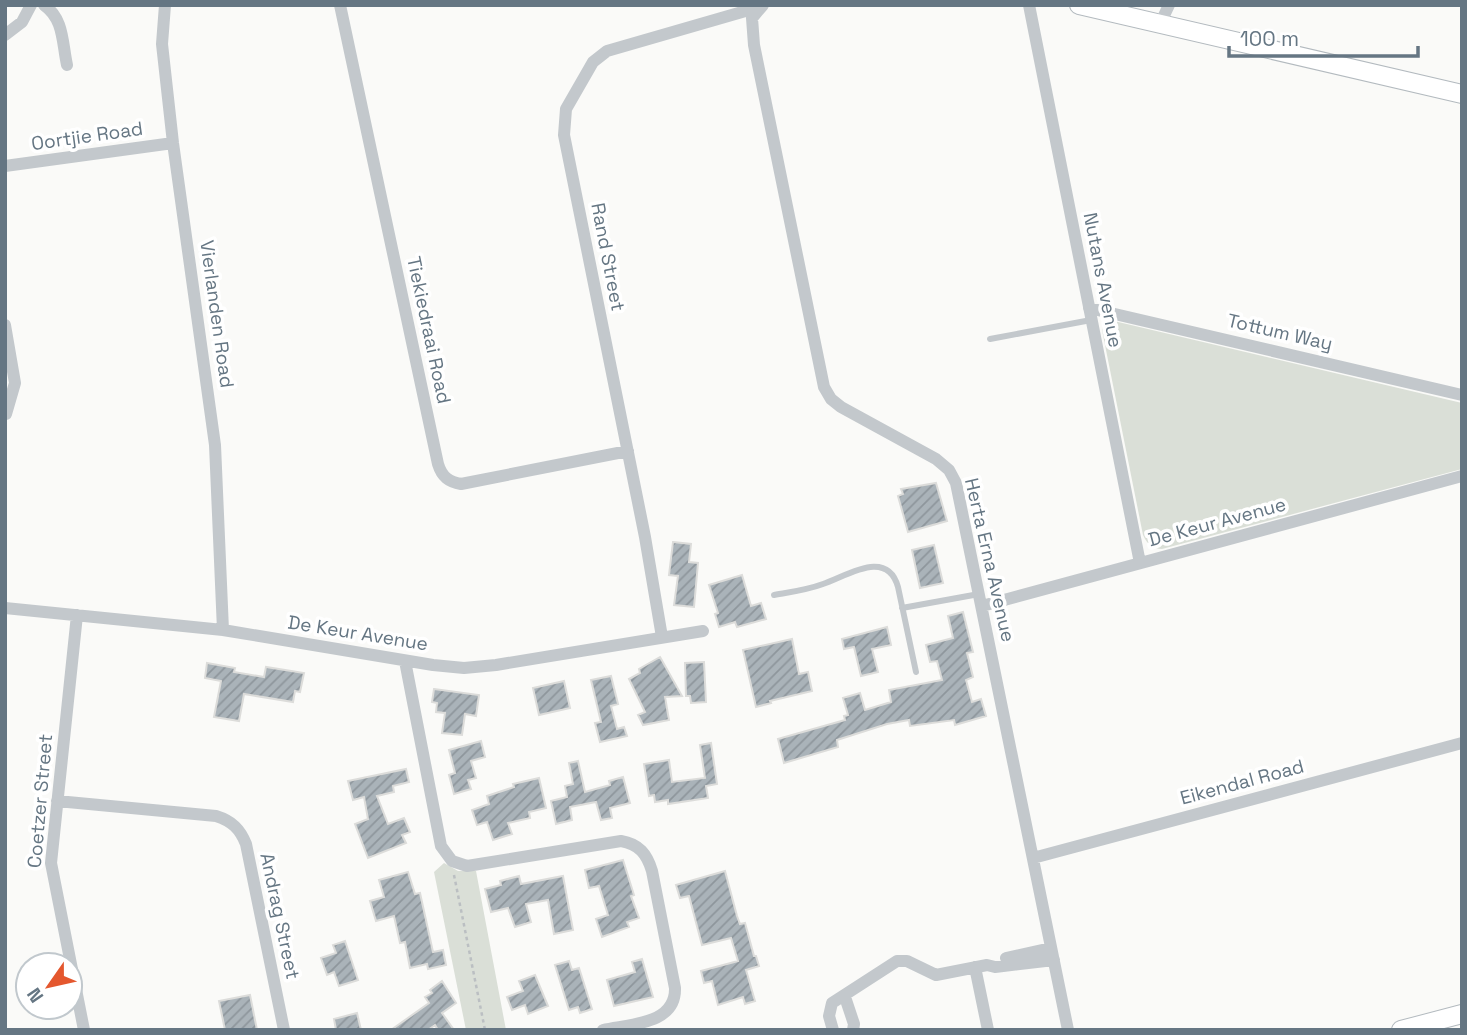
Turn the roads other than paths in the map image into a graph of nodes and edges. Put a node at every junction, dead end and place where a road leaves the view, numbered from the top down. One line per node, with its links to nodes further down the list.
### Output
1 (31, 5): 10 (street)
2 (44, 5): 11 (street)
3 (165, 5): 13 (street, Vierlanden Road)
4 (340, 5): 20 (street, Tiekiedraai Road)
5 (1029, 5): 15 (street, Nutans Avenue)
6 (1079, 5): 9 (street)
7 (1169, 5): 9 (street)
8 (760, 9): 20 (street, Rand Street); 24 (street, Herta Erna Avenue)
9 (1160, 24): 12 (street)
10 (5, 35)
11 (67, 65)
12 (1462, 94)
13 (173, 143): 14 (street, Oortjie Road); 28 (street, Vierlanden Road)
14 (5, 166)
15 (1090, 314): 17 (lane); 18 (street, Tottum Way); 22 (street, Nutans Avenue)
16 (5, 325): 19 (street)
17 (990, 338)
18 (1462, 395)
19 (6, 414)
20 (628, 451): 30 (street, Rand Street)
21 (1462, 477): 22 (street, De Keur Avenue)
22 (1140, 563): 24 (street, De Keur Avenue)
23 (774, 595): 26 (lane)
24 (981, 600): 26 (lane); 35 (street, Herta Erna Avenue)
25 (5, 608): 27 (street, De Keur Avenue)
26 (902, 608): 32 (lane)
27 (77, 615): 28 (street, De Keur Avenue); 34 (street, Coetzer Street)
28 (223, 630): 31 (street, De Keur Avenue)
29 (703, 631): 30 (street, De Keur Avenue)
30 (662, 637): 31 (street, De Keur Avenue)
31 (405, 661): 44 (street)
32 (916, 672)
33 (1462, 743): 35 (street, Eikendal Road)
34 (57, 802): 42 (street, Coetzer Street); 43 (street, Andrag Street)
35 (1033, 858): 36 (street, Herta Erna Avenue)
36 (1052, 954): 37 (street); 47 (street, Herta Erna Avenue)
37 (981, 966): 38 (street); 41 (street)
38 (845, 997): 45 (street); 46 (street)
39 (1462, 1014): 40 (street)
40 (1436, 1025): 48 (street)
41 (987, 1029)
42 (84, 1030)
43 (284, 1030)
44 (603, 1030)
45 (834, 1030)
46 (853, 1030)
47 (1068, 1030)
48 (1401, 1030)

